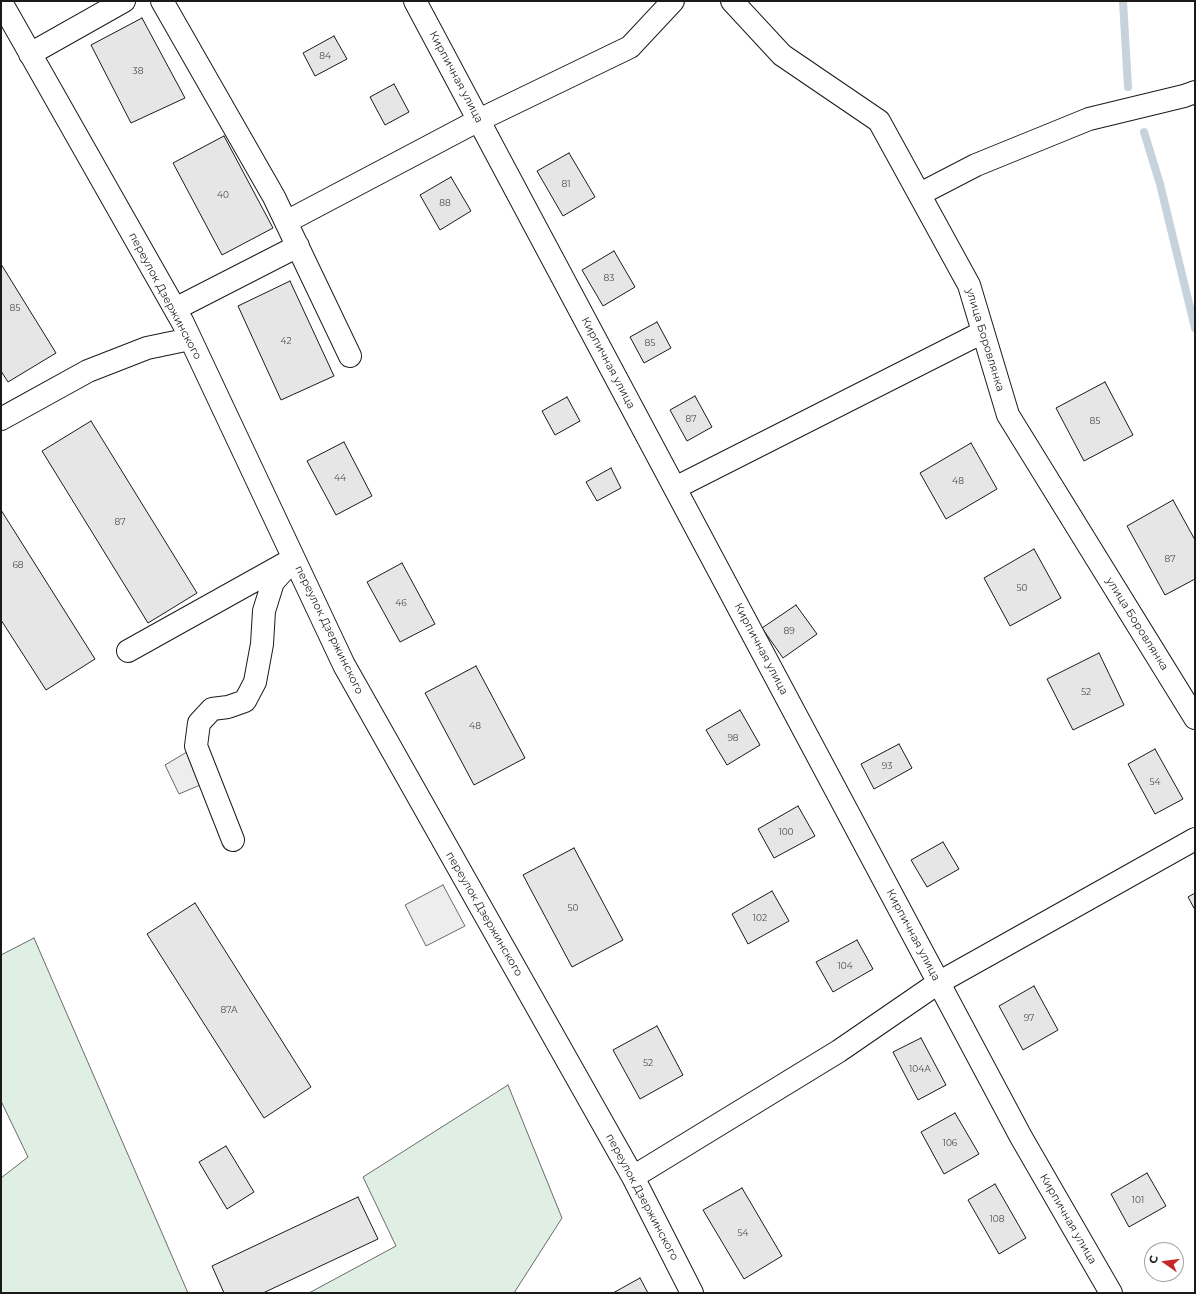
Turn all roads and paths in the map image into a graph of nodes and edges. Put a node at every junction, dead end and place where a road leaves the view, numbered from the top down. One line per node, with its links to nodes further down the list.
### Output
1 (124, 1): 7 (street)
2 (162, 1): 11 (street)
3 (415, 1): 9 (street, Кирпичная улица)
4 (674, 1): 9 (street)
5 (732, 1): 10 (street, улица Боровлянка)
6 (1, 2): 7 (street, переулок Дзержинского)
7 (30, 54): 13 (street, переулок Дзержинского)
8 (1190, 94): 10 (street)
9 (479, 120): 11 (street); 18 (street, Кирпичная улица)
10 (920, 194): 14 (street, улица Боровлянка)
11 (286, 222): 12 (street)
12 (298, 246): 13 (street); 16 (street)
13 (175, 309): 15 (street, переулок Дзержинского)
14 (983, 332): 18 (street); 21 (street, улица Боровлянка)
15 (190, 338): 17 (street); 19 (street, переулок Дзержинского)
16 (350, 356)
17 (1, 419)
18 (675, 488): 24 (street, Кирпичная улица)
19 (294, 559): 20 (street); 23 (street); 25 (street, переулок Дзержинского)
20 (128, 651)
21 (1195, 718)
22 (1195, 839): 24 (street)
23 (232, 840)
24 (938, 983): 25 (street); 27 (street, Кирпичная улица)
25 (634, 1177): 26 (street, переулок Дзержинского)
26 (692, 1293)
27 (1111, 1293)

